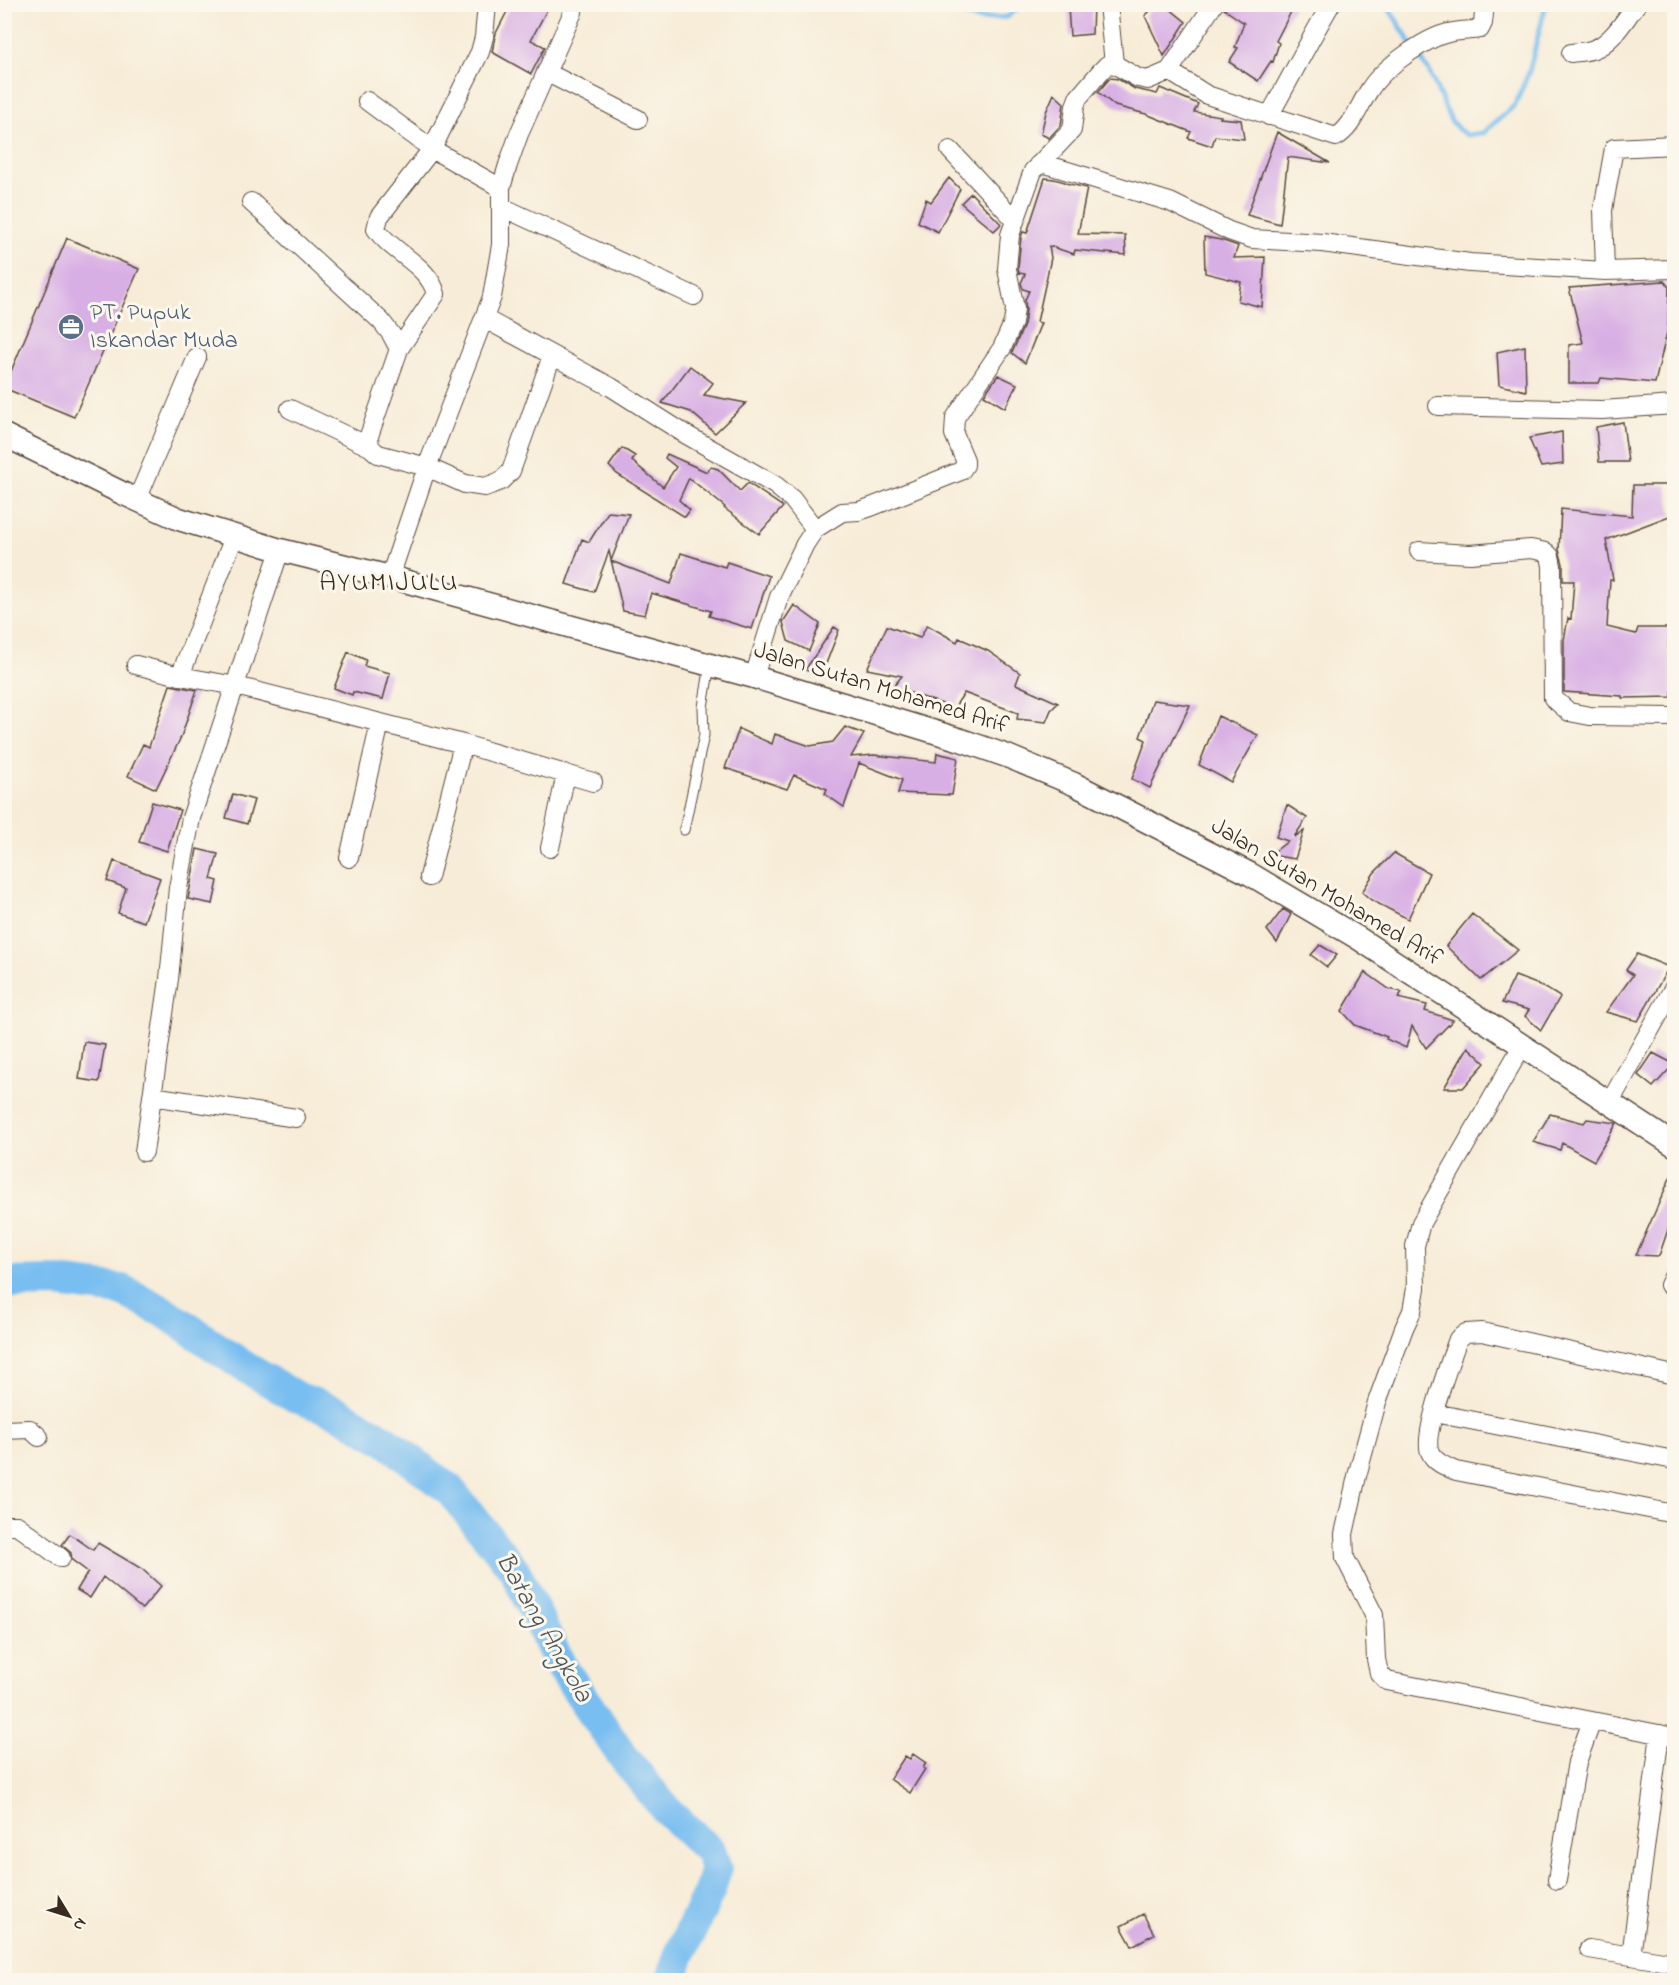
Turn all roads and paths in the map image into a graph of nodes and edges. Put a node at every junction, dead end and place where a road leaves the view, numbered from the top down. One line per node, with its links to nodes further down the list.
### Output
1 (487, 4): 16 (street)
2 (1108, 4): 9 (street)
3 (1214, 4): 10 (street)
4 (1331, 4): 13 (street)
5 (1485, 4): 13 (street)
6 (1637, 4): 8 (street)
7 (573, 12): 11 (street)
8 (1571, 53)
9 (1114, 64): 10 (street); 18 (street)
10 (1169, 71): 13 (street)
11 (546, 72): 14 (street); 19 (street)
12 (367, 101): 16 (street)
13 (1269, 116)
14 (638, 119)
15 (1674, 145): 24 (street)
16 (432, 149): 19 (street); 27 (street)
17 (950, 150): 22 (street)
18 (1038, 165): 22 (street); 24 (street)
19 (501, 188): 21 (street)
20 (251, 202): 27 (street)
21 (502, 207): 25 (street); 26 (street)
22 (1015, 220): 37 (street)
23 (1674, 269): 24 (street)
24 (1605, 271)
25 (694, 296)
26 (484, 319): 28 (street); 35 (street)
27 (399, 349): 34 (street)
28 (552, 356): 35 (street); 37 (street)
29 (197, 357): 36 (street)
30 (1674, 405): 31 (street)
31 (1438, 406)
32 (290, 410): 34 (street)
33 (4, 435): 36 (street, Jalan Sutan Mohamed Arif)
34 (370, 447): 35 (street)
35 (427, 468): 41 (street)
36 (137, 500): 38 (street, Jalan Sutan Mohamed Arif)
37 (815, 529): 45 (street)
38 (234, 537): 39 (street, Jalan Sutan Mohamed Arif); 44 (street)
39 (280, 550): 41 (street, Jalan Sutan Mohamed Arif); 46 (street)
40 (1419, 551): 47 (street)
41 (390, 577): 43 (street, Jalan Sutan Mohamed Arif)
42 (136, 665): 44 (street)
43 (710, 665): 45 (street, Jalan Sutan Mohamed Arif); 52 (lane)
44 (180, 676): 46 (street)
45 (754, 677): 57 (street, Jalan Sutan Mohamed Arif)
46 (236, 686): 48 (street); 58 (street)
47 (1674, 717)
48 (380, 723): 49 (street); 54 (street)
49 (463, 744): 50 (street); 55 (street)
50 (566, 774): 51 (street); 53 (street)
51 (593, 782)
52 (684, 830)
53 (550, 848)
54 (349, 858)
55 (429, 877)
56 (1674, 987): 59 (street)
57 (1522, 1046): 59 (street, Jalan Sutan Mohamed Arif); 71 (street)
58 (152, 1096): 60 (street); 62 (street)
59 (1610, 1102): 61 (street, Jalan Sutan Mohamed Arif)
60 (296, 1118)
61 (1674, 1145)
62 (144, 1152)
63 (1674, 1375): 64 (street)
64 (1434, 1413): 67 (street); 68 (street)
65 (4, 1430): 66 (street)
66 (39, 1437)
67 (1674, 1460)
68 (1674, 1514)
69 (4, 1525): 70 (street)
70 (61, 1558)
71 (1592, 1721): 72 (street); 73 (street)
72 (1667, 1736): 75 (street)
73 (1557, 1880)
74 (1589, 1949): 75 (street)
75 (1631, 1956): 76 (street)
76 (1674, 1963)

